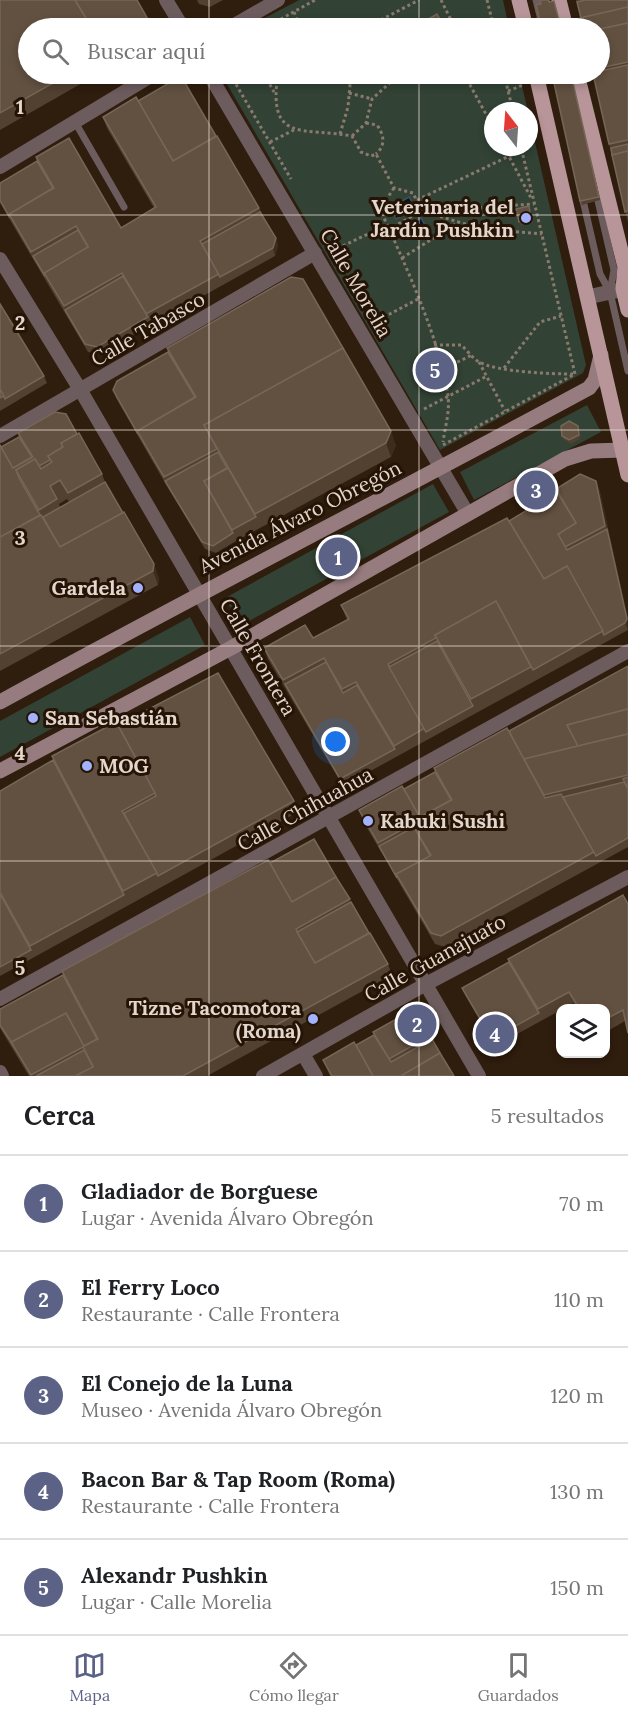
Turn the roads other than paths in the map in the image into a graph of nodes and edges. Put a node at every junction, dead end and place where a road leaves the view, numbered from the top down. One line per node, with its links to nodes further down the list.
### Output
1 (166, 0): 7 (street)
2 (278, 0): 8 (street)
3 (519, 0): 9 (main road)
4 (536, 0): 10 (lane)
5 (553, 0): 11 (lane)
6 (559, 0): 12 (main road)
7 (177, 18)
8 (246, 18)
9 (524, 18)
10 (540, 18)
11 (557, 18)
12 (564, 18)
13 (138, 84): 18 (street)
14 (215, 84): 24 (street, Calle Morelia)
15 (538, 84): 27 (main road)
16 (571, 84): 19 (lane)
17 (579, 84): 26 (main road)
18 (75, 122): 20 (street); 23 (lane)
19 (585, 143)
20 (0, 167)
21 (593, 178): 26 (lane)
22 (579, 185): 26 (lane)
23 (124, 207)
24 (315, 253): 31 (street, Calle Tabasco); 34 (street, Calle Morelia)
25 (0, 260): 31 (street, Calle Frontera)
26 (620, 290): 27 (street); 28 (main road); 30 (lane)
27 (588, 297): 29 (main road)
28 (628, 310)
29 (601, 355): 33 (main road); 34 (main road, Avenida Álvaro Obregón)
30 (628, 371)
31 (81, 391): 32 (street, Calle Tabasco); 37 (street, Calle Frontera)
32 (0, 436)
33 (623, 450): 35 (main road); 36 (main road)
34 (441, 468): 36 (street, Calle Morelia); 37 (main road, Avenida Álvaro Obregón)
35 (628, 475)
36 (468, 514): 38 (main road)
37 (198, 593): 38 (street, Calle Frontera); 40 (main road, Avenida Álvaro Obregón)
38 (231, 648): 41 (main road); 42 (street, Calle Frontera)
39 (628, 651): 42 (street, Calle Chihuahua)
40 (0, 702)
41 (0, 771)
42 (330, 818): 44 (street, Calle Frontera); 45 (street, Calle Chihuahua)
43 (628, 877): 44 (street, Calle Guanajuato)
44 (426, 984): 46 (street, Calle Guanajuato); 49 (street, Calle Frontera)
45 (0, 999)
46 (303, 1054): 47 (street, Calle Guanajuato); 48 (street)
47 (263, 1076)
48 (316, 1076)
49 (479, 1076)

